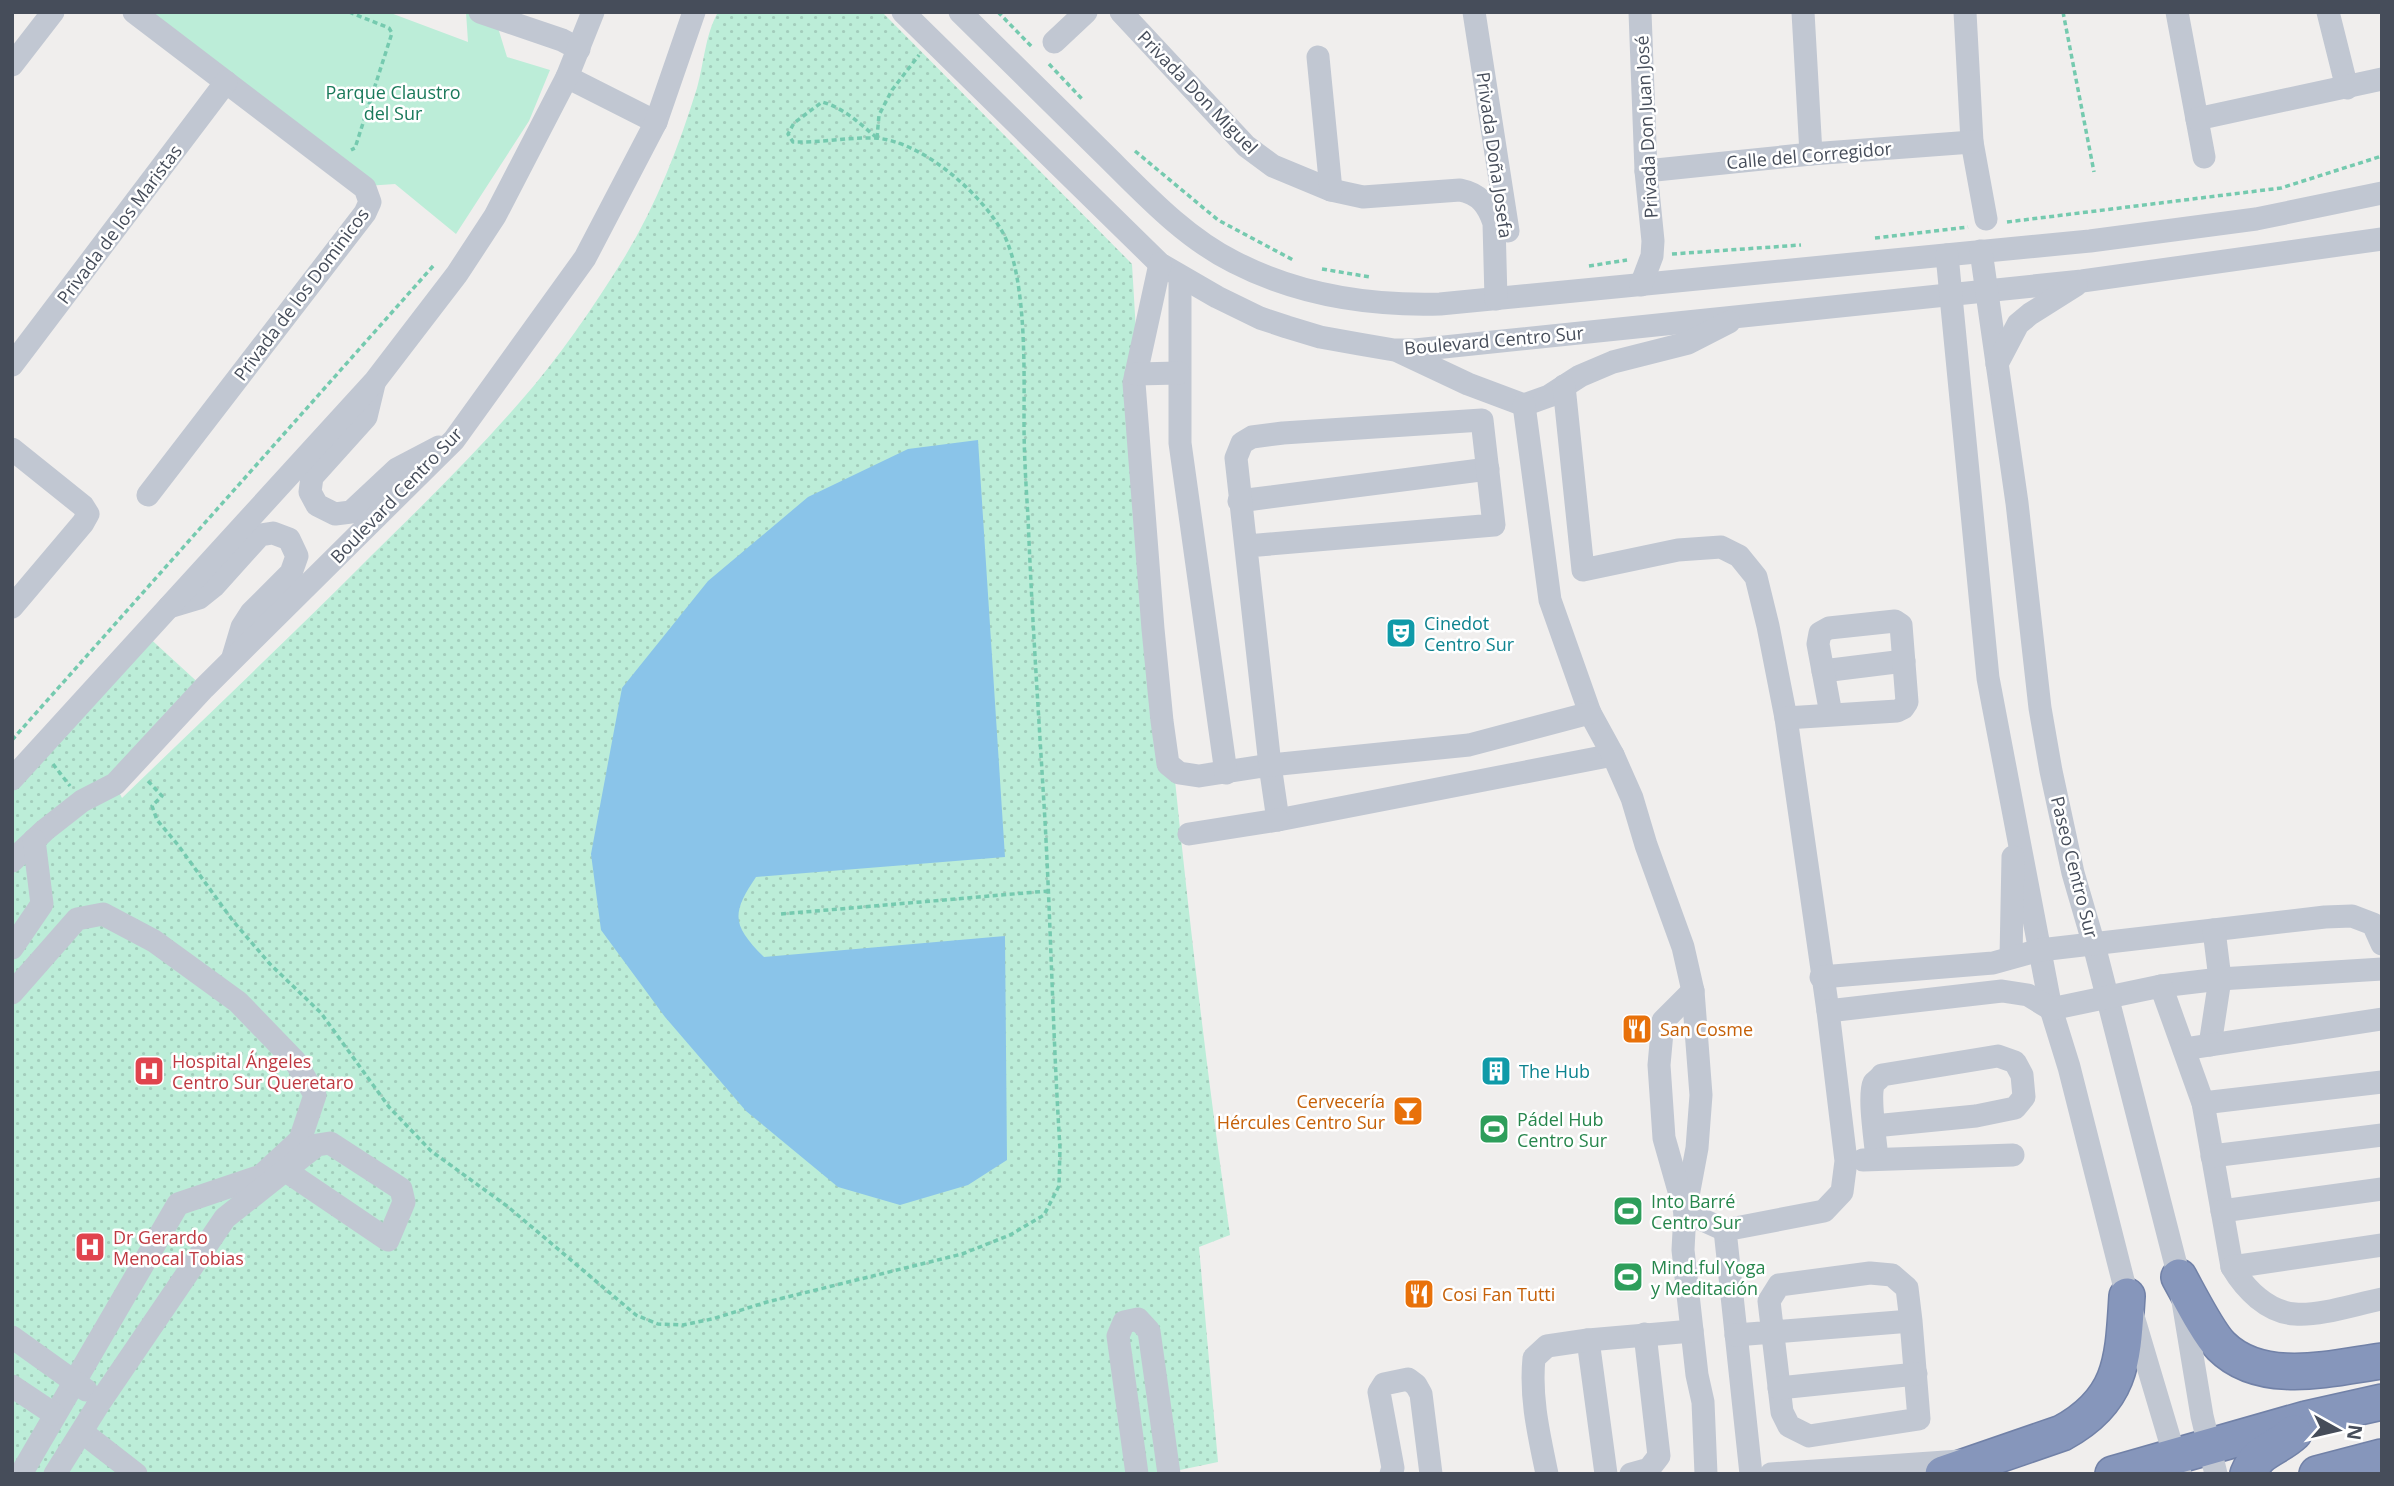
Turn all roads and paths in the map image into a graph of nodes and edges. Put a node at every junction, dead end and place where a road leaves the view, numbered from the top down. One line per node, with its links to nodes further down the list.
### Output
1 (53, 12): 22 (street)
2 (134, 12): 25 (street, Privada de los Dominicos)
3 (349, 12): 31 (path)
4 (480, 12): 19 (street)
5 (694, 12): 28 (street, Boulevard Centro Sur)
6 (903, 12): 45 (street, Boulevard Centro Sur)
7 (960, 12): 52 (street)
8 (1086, 12): 18 (street)
9 (1121, 12): 36 (street, Privada Don Miguel)
10 (1475, 12): 52 (street, Privada Doña Josefa)
11 (1640, 12): 34 (street, Privada Don Juan José)
12 (1803, 12): 32 (street)
13 (1965, 12): 30 (street)
14 (2063, 12): 35 (path)
15 (2177, 12): 27 (street)
16 (2328, 12): 26 (street)
17 (591, 13): 19 (street)
18 (1054, 42)
19 (579, 49): 23 (street)
20 (921, 52): 29 (path)
21 (1318, 57): 36 (street)
22 (12, 65)
23 (567, 77): 28 (street); 61 (street)
24 (2382, 79): 26 (street)
25 (226, 82): 58 (street, Privada de los Maristas); 67 (street, Privada de los Dominicos)
26 (2347, 88): 27 (street)
27 (2197, 118): 33 (street)
28 (656, 122): 64 (street, Boulevard Centro Sur)
29 (877, 138): 29 (path); 93 (path)
30 (1972, 142): 32 (street, Calle del Corregidor); 39 (street)
31 (349, 152)
32 (1811, 154): 34 (street, Calle del Corregidor)
33 (2204, 157)
34 (1646, 171): 41 (street, Privada Don Juan José)
35 (2094, 172)
36 (1331, 190): 38 (street, Privada Don Miguel)
37 (2382, 192): 42 (street)
38 (1480, 198): 52 (street, Privada Doña Josefa)
39 (1986, 219)
40 (2382, 239): 48 (street, Boulevard Centro Sur)
41 (1653, 241): 47 (street, Privada Don Juan José); 49 (street, Privada Don Juan José)
42 (1981, 251): 43 (street); 50 (street, Paseo Centro Sur)
43 (1947, 255): 47 (street); 51 (street)
44 (442, 256): 80 (path)
45 (1160, 264): 46 (street, Boulevard Centro Sur); 60 (street)
46 (1180, 276): 56 (street, Boulevard Centro Sur); 59 (street)
47 (1677, 281): 49 (street)
48 (2082, 281): 50 (street, Boulevard Centro Sur); 57 (street)
49 (1641, 285): 52 (street)
50 (1986, 291): 51 (street, Boulevard Centro Sur); 54 (street, Paseo Centro Sur)
51 (1951, 295): 53 (street, Boulevard Centro Sur); 55 (street)
52 (1503, 298)
53 (1739, 317): 56 (street, Boulevard Centro Sur); 62 (street)
54 (1991, 326): 55 (street); 57 (street, Paseo Centro Sur)
55 (1956, 335): 88 (street)
56 (1394, 350): 63 (street)
57 (1997, 364): 97 (street, Paseo Centro Sur)
58 (12, 365)
59 (1180, 373): 60 (street); 84 (street)
60 (1136, 374): 84 (street)
61 (375, 381): 64 (street); 73 (street)
62 (1563, 386): 63 (street); 70 (street)
63 (1524, 405): 71 (street)
64 (454, 440): 74 (street, Boulevard Centro Sur)
65 (12, 449): 72 (street)
66 (1488, 469): 68 (street); 68 (street); 69 (street)
67 (148, 495)
68 (1239, 501): 69 (street)
69 (1247, 546): 83 (street)
70 (1583, 570): 71 (street); 79 (street)
71 (1550, 600): 77 (street)
72 (12, 607)
73 (168, 607): 74 (street); 86 (street)
74 (233, 660): 91 (street, Boulevard Centro Sur)
75 (1904, 661): 76 (street); 76 (street); 78 (street)
76 (1823, 671): 78 (street)
77 (1590, 713): 81 (street); 82 (street)
78 (1831, 714): 79 (street)
79 (1786, 718): 102 (street)
80 (12, 740)
81 (1469, 745): 83 (street); 87 (street)
82 (1613, 755): 87 (street); 105 (street)
83 (1270, 765): 84 (street); 89 (street)
84 (1226, 772)
85 (144, 777): 93 (path)
86 (12, 779)
87 (1477, 780): 89 (street)
88 (2014, 819): 99 (street); 100 (street)
89 (1278, 820): 90 (street)
90 (1189, 834)
91 (34, 840): 92 (street, Boulevard Centro Sur); 98 (street)
92 (12, 861)
93 (1048, 891): 94 (path)
94 (781, 914)
95 (2214, 930): 96 (street); 97 (street); 103 (street)
96 (2382, 944)
97 (2094, 945): 99 (street); 107 (street, Paseo Centro Sur)
98 (12, 948)
99 (2040, 950): 100 (street); 108 (street)
100 (2011, 957): 102 (street)
101 (2382, 969): 103 (street)
102 (1821, 977): 109 (street)
103 (2220, 979): 104 (street); 111 (street)
104 (2161, 986): 107 (street); 112 (street)
105 (1693, 991): 126 (street); 126 (street)
106 (12, 993): 123 (street)
107 (2108, 998): 108 (street); 130 (street, Paseo Centro Sur)
108 (2051, 1009): 109 (street); 131 (street)
109 (1828, 1011): 120 (street)
110 (2382, 1019): 111 (street)
111 (2210, 1045): 112 (street)
112 (2184, 1049): 114 (street)
113 (2382, 1082): 114 (street)
114 (2203, 1103): 118 (street)
115 (1874, 1126): 115 (street); 119 (street)
116 (2382, 1135): 118 (street)
117 (2013, 1155): 119 (street)
118 (2211, 1156): 125 (street)
119 (1877, 1159): 120 (street)
120 (1846, 1161): 127 (street)
121 (286, 1171): 121 (street); 124 (street)
122 (2382, 1189): 125 (street)
123 (213, 1192): 124 (street); 142 (street)
124 (236, 1210): 145 (street)
125 (2222, 1211): 129 (street)
126 (1685, 1212): 127 (street); 134 (street)
127 (1725, 1230): 137 (street)
128 (2382, 1245): 129 (street)
129 (2232, 1267): 132 (street)
130 (2179, 1277): 140 (highway); 152 (street, Paseo Centro Sur)
131 (2127, 1296): 151 (highway); 153 (street)
132 (2382, 1299)
133 (1912, 1321): 135 (street); 135 (street); 141 (street)
134 (1692, 1331): 136 (street); 166 (street)
135 (1772, 1332): 137 (street); 144 (street)
136 (1645, 1334): 139 (street); 165 (street)
137 (1736, 1335): 167 (street)
138 (12, 1336): 142 (street)
139 (1588, 1340): 163 (street); 164 (street)
140 (2382, 1362)
141 (1916, 1374): 144 (street); 144 (street)
142 (75, 1381): 145 (street); 147 (street)
143 (12, 1385): 147 (street)
144 (1779, 1388)
145 (100, 1402): 149 (street)
146 (2382, 1402): 148 (highway)
147 (54, 1414): 154 (street)
148 (2306, 1419): 152 (highway); 155 (highway)
149 (82, 1432): 157 (street); 158 (street)
150 (2382, 1457): 170 (highway)
151 (1977, 1460): 168 (street); 169 (highway)
152 (2212, 1460): 153 (highway)
153 (2177, 1465): 156 (highway)
154 (26, 1466)
155 (2251, 1468)
156 (2119, 1473)
157 (55, 1474)
158 (136, 1474)
159 (1138, 1474): 160 (street)
160 (1169, 1474)
161 (1391, 1474): 162 (street)
162 (1431, 1474)
163 (1547, 1474)
164 (1606, 1474)
165 (1631, 1474)
166 (1706, 1474)
167 (1751, 1474)
168 (1771, 1474)
169 (1943, 1474)
170 (2317, 1474)

